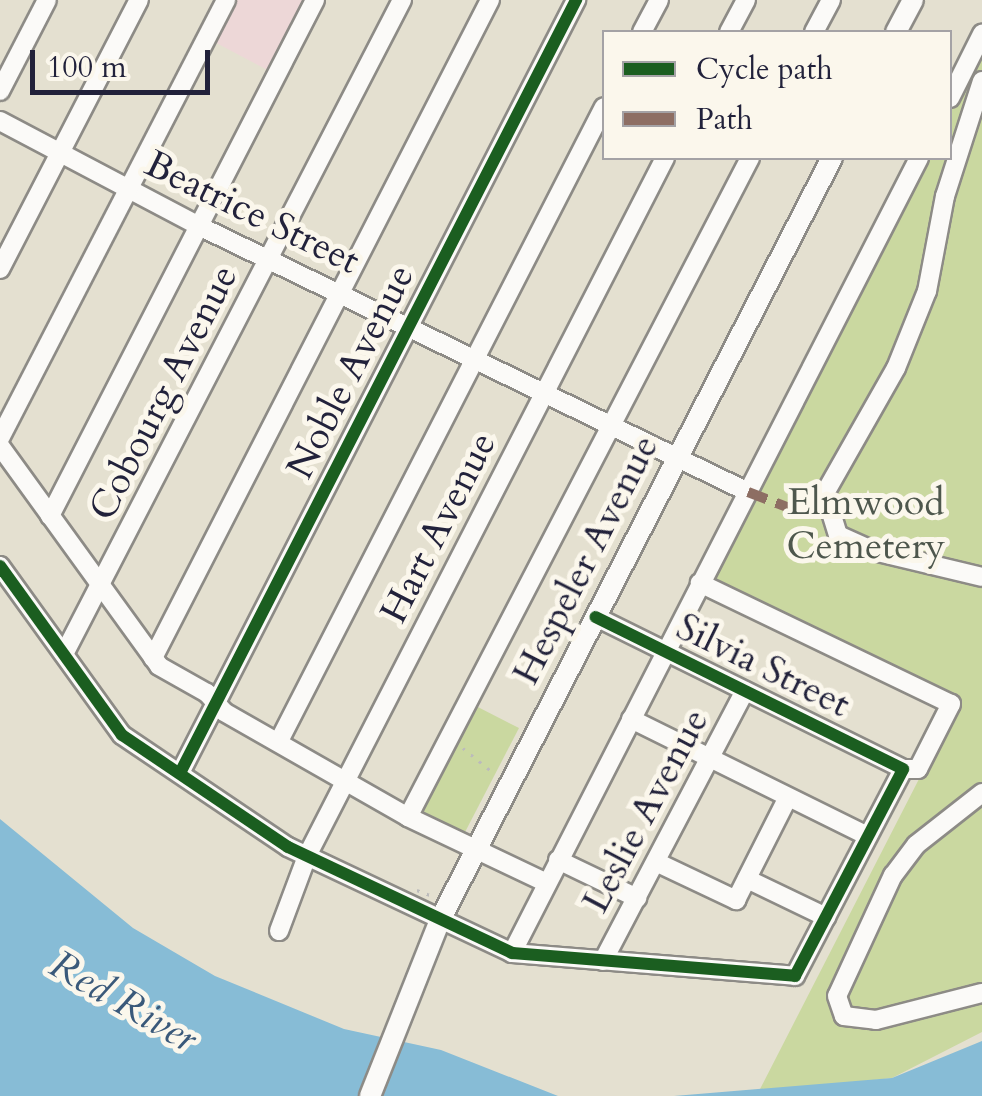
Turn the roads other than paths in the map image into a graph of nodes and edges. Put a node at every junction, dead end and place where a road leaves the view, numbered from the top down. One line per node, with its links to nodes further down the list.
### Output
1 (47, 0): 18 (street)
2 (139, 0): 22 (street)
3 (226, 0): 27 (street)
4 (314, 0): 28 (street)
5 (402, 0): 29 (street, Cobourg Avenue)
6 (490, 0): 31 (street)
7 (576, 0): 32 (street, Noble Avenue)
8 (659, 0): 12 (street)
9 (746, 0): 13 (street)
10 (831, 0): 14 (street)
11 (912, 0): 15 (main road)
12 (643, 30)
13 (730, 30)
14 (815, 30)
15 (897, 30)
16 (982, 34): 19 (street)
17 (982, 81): 42 (street)
18 (0, 91)
19 (952, 94)
20 (602, 110): 33 (street)
21 (0, 121): 22 (street, Beatrice Street)
22 (60, 154): 27 (street, Beatrice Street); 30 (street)
23 (664, 160): 34 (street, Hart Avenue)
24 (749, 160): 35 (street)
25 (831, 160): 38 (main road, Hespeler Avenue)
26 (918, 160): 39 (street)
27 (128, 190): 28 (street, Beatrice Street); 36 (street)
28 (199, 226): 29 (street, Beatrice Street); 40 (street)
29 (270, 257): 31 (street, Beatrice Street); 44 (street, Cobourg Avenue)
30 (0, 269)
31 (340, 292): 32 (street, Beatrice Street); 48 (street)
32 (409, 324): 33 (street, Beatrice Street); 50 (street, Noble Avenue)
33 (475, 360): 34 (street, Beatrice Street); 52 (street)
34 (545, 392): 35 (street, Beatrice Street); 56 (street, Hart Avenue)
35 (612, 424): 38 (street, Beatrice Street); 59 (street)
36 (0, 438)
37 (0, 446): 40 (street)
38 (678, 457): 39 (street, Beatrice Street); 45 (main road, Hespeler Avenue)
39 (748, 492): 43 (street)
40 (50, 516): 44 (street)
41 (0, 566): 47 (street)
42 (982, 577)
43 (700, 583): 46 (street); 54 (street)
44 (102, 588): 47 (street, Cobourg Avenue); 48 (street)
45 (596, 617): 46 (street, Silvia Street); 61 (main road, Hespeler Avenue)
46 (666, 652): 49 (street, Silvia Street); 51 (street)
47 (64, 654): 55 (street)
48 (153, 658): 50 (street)
49 (746, 691): 53 (street, Leslie Avenue); 54 (street, Silvia Street)
50 (215, 702): 52 (street); 55 (street, Noble Avenue)
51 (631, 719): 53 (street); 63 (street)
52 (279, 741): 56 (street)
53 (710, 758): 58 (street); 64 (street, Leslie Avenue)
54 (903, 769): 60 (street)
55 (180, 773): 62 (street)
56 (346, 780): 59 (street); 62 (street, Hart Avenue)
57 (982, 793): 73 (street)
58 (788, 796): 60 (street); 65 (street)
59 (408, 817): 61 (street)
60 (868, 836): 68 (street)
61 (475, 851): 66 (street); 69 (main road, Hespeler Avenue)
62 (307, 856): 69 (street); 70 (street, Hart Avenue)
63 (558, 860): 66 (street); 67 (street)
64 (656, 862): 65 (street); 67 (street, Leslie Avenue)
65 (747, 878): 68 (street)
66 (547, 882): 71 (street)
67 (637, 898): 72 (street, Leslie Avenue)
68 (826, 917): 72 (street)
69 (441, 918): 71 (street); 74 (main road, Hespeler Avenue)
70 (279, 931)
71 (512, 953): 72 (street)
72 (604, 961)
73 (982, 993)
74 (370, 1096)

